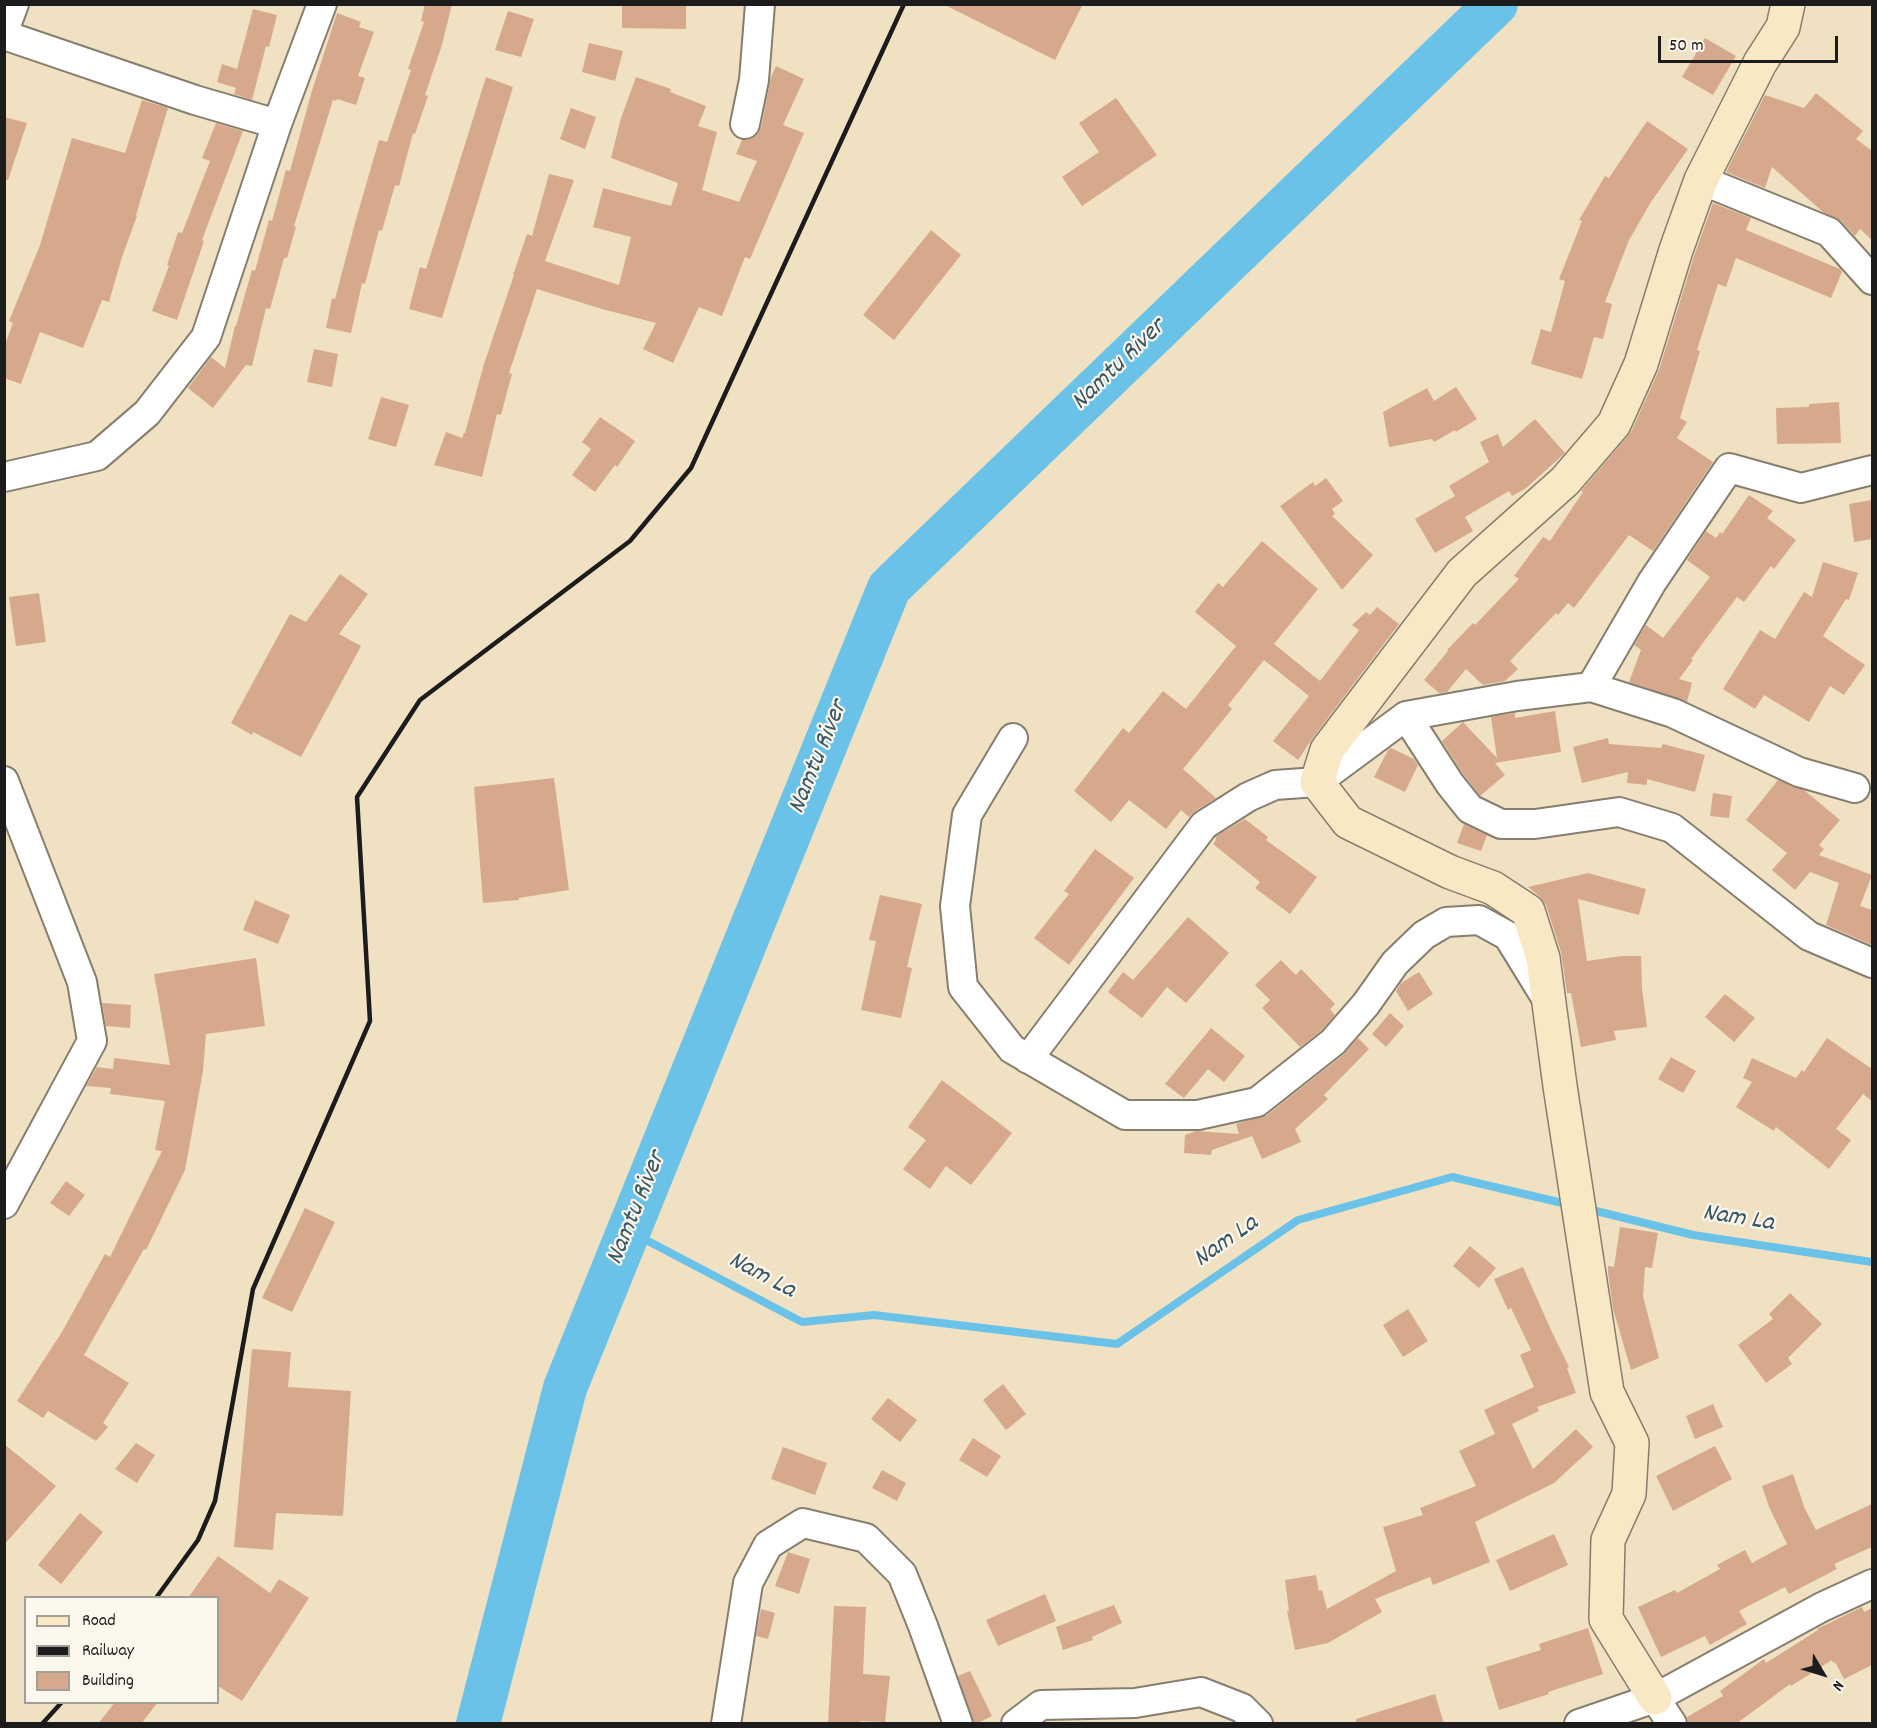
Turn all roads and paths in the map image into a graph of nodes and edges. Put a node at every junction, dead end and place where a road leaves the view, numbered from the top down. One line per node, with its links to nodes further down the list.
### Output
1 (14, 4): 5 (street)
2 (322, 4): 6 (street)
3 (760, 4): 7 (street)
4 (1788, 4): 8 (street)
5 (4, 33): 6 (street)
6 (277, 124): 11 (street)
7 (745, 124)
8 (1701, 180): 9 (street); 16 (street)
9 (1872, 280)
10 (1872, 470): 12 (street)
11 (4, 477)
12 (1591, 687): 13 (street); 17 (street)
13 (1406, 716): 16 (street); 18 (street)
14 (1013, 738): 20 (street)
15 (4, 781): 21 (street)
16 (1317, 782): 19 (street); 20 (street)
17 (1855, 788)
18 (1872, 963)
19 (1549, 1003): 20 (street); 23 (street)
20 (1028, 1059)
21 (4, 1204)
22 (1872, 1584): 23 (street)
23 (1664, 1711): 28 (street)
24 (726, 1724): 25 (street)
25 (958, 1724)
26 (1016, 1724): 27 (street)
27 (1258, 1724)
28 (1579, 1724)

